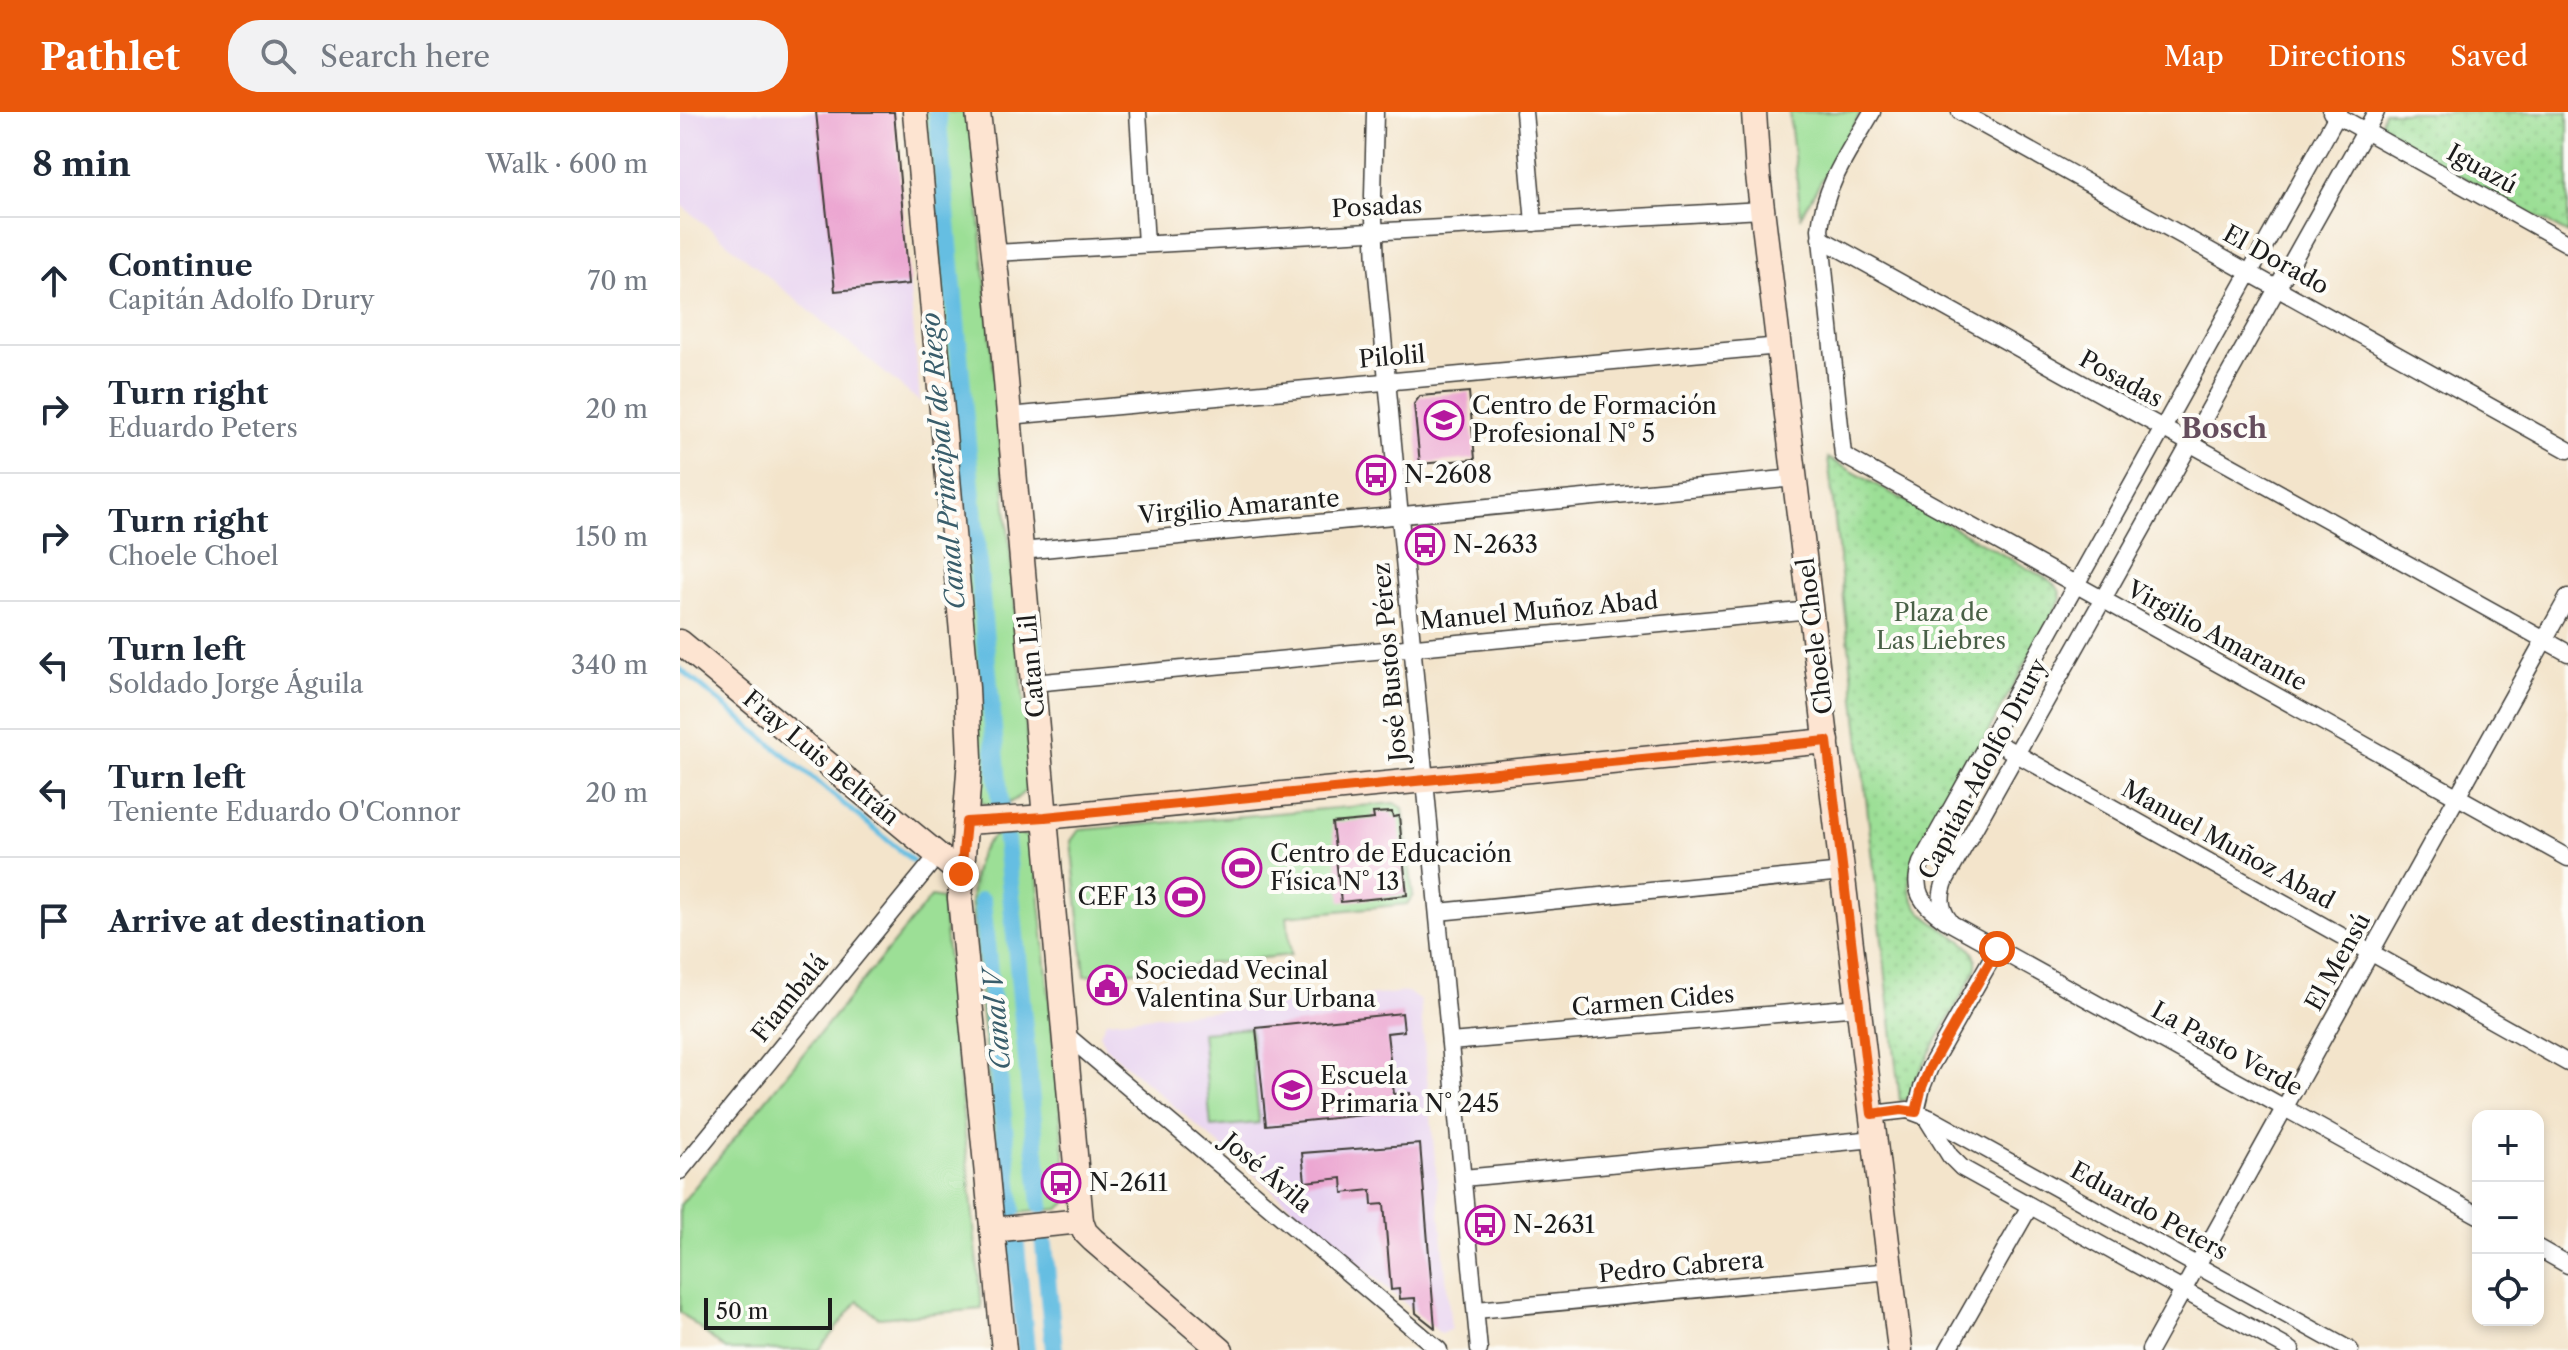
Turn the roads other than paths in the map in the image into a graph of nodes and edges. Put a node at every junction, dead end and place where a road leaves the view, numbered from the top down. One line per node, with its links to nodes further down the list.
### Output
1 (915, 112): 45 (street)
2 (978, 112): 18 (street, Catan Lil)
3 (1138, 112): 16 (street)
4 (1375, 112): 14 (street, José Bustos Pérez)
5 (1524, 112): 13 (street)
6 (1754, 112): 12 (street, Choele Choel)
7 (1872, 112): 15 (street)
8 (1960, 112): 19 (street, El Dorado)
9 (2376, 112): 11 (street, Capitán Adolfo Drury)
10 (2336, 113): 11 (street, Iguazú); 19 (street, Capitán Adolfo Drury)
11 (2365, 131): 17 (street, Iguazú); 20 (street, Capitán Adolfo Drury)
12 (1762, 210): 13 (street, Posadas); 21 (street, Choele Choel)
13 (1534, 223): 14 (street, Posadas)
14 (1374, 232): 16 (street, Posadas); 22 (street, José Bustos Pérez)
15 (1820, 238): 24 (street, Posadas); 30 (street, Virgilio Amarante)
16 (1146, 244): 18 (street, Posadas)
17 (2568, 244)
18 (994, 253): 23 (street, Catan Lil)
19 (2249, 273): 20 (street, El Dorado); 24 (street, Capitán Adolfo Drury)
20 (2277, 288): 25 (street, Capitán Adolfo Drury); 26 (street, El Dorado)
21 (1780, 346): 22 (street, Pilolil); 27 (street, Choele Choel)
22 (1387, 382): 23 (street, Pilolil); 28 (street, José Bustos Pérez)
23 (1009, 416): 29 (street, Catan Lil)
24 (2163, 429): 25 (street, Posadas); 30 (street, Capitán Adolfo Drury)
25 (2190, 444): 32 (street, Capitán Adolfo Drury); 34 (street, Posadas)
26 (2568, 450)
27 (1796, 478): 28 (street, Virgilio Amarante); 33 (street, Choele Choel)
28 (1400, 516): 29 (street, Virgilio Amarante); 36 (street, José Bustos Pérez)
29 (1021, 551): 38 (street, Catan Lil)
30 (2076, 585): 32 (street, Virgilio Amarante); 39 (street, Capitán Adolfo Drury)
31 (2568, 597): 34 (street, El Mensú)
32 (2102, 600): 41 (street, Capitán Adolfo Drury); 43 (street, Virgilio Amarante)
33 (1811, 610): 36 (street, Manuel Muñoz Abad); 40 (street, Choele Choel)
34 (2544, 640): 37 (street, Posadas); 43 (street, El Mensú)
35 (680, 642): 46 (street, Fray Luis Beltrán)
36 (1413, 647): 38 (street, Manuel Muñoz Abad); 42 (street, José Bustos Pérez)
37 (2568, 653)
38 (1033, 683): 44 (street, Catan Lil)
39 (1990, 739): 41 (street, Manuel Muñoz Abad); 51 (street, Capitán Adolfo Drury)
40 (1827, 741): 42 (street); 48 (street, Choele Choel)
41 (2016, 754): 51 (street, Capitán Adolfo Drury); 53 (street, Manuel Muñoz Abad)
42 (1425, 780): 44 (street); 50 (street, José Bustos Pérez)
43 (2457, 797): 47 (street, Virgilio Amarante); 53 (street, El Mensú)
44 (1045, 817): 45 (street); 55 (street, Catan Lil)
45 (966, 822): 49 (street)
46 (938, 855): 49 (street, Fray Luis Beltrán); 62 (street, Fiambalá)
47 (2568, 858)
48 (1843, 872): 50 (street); 54 (street, Choele Choel)
49 (961, 874): 67 (street)
50 (1438, 912): 56 (street, José Bustos Pérez)
51 (1953, 925): 52 (street, La Pasto Verde)
52 (1997, 949): 58 (street, La Pasto Verde); 60 (street)
53 (2371, 953): 57 (street, Manuel Muñoz Abad); 58 (street, El Mensú)
54 (1859, 1007): 56 (street, Carmen Cides); 59 (street, Choele Choel)
55 (1064, 1033): 66 (street, Catan Lil); 76 (street, José Ávila)
56 (1450, 1042): 63 (street, José Bustos Pérez)
57 (2568, 1063)
58 (2285, 1108): 65 (street, La Pasto Verde); 69 (street, El Mensú)
59 (1872, 1114): 60 (street); 61 (street, Choele Choel)
60 (1920, 1114): 64 (street); 69 (street, Eduardo Peters)
61 (1875, 1139): 63 (street); 71 (street, Choele Choel)
62 (680, 1171)
63 (1463, 1178): 73 (street, José Bustos Pérez)
64 (2030, 1206): 72 (street); 79 (street)
65 (2472, 1212)
66 (1081, 1221): 67 (street); 75 (street)
67 (992, 1230): 74 (street)
68 (2544, 1251): 70 (street)
69 (2197, 1265): 72 (street, El Mensú); 82 (street, Eduardo Peters)
70 (2568, 1265)
71 (1891, 1271): 73 (street, Pedro Cabrera); 78 (street, Choele Choel)
72 (2184, 1290): 80 (street, El Mensú); 81 (street)
73 (1476, 1310): 77 (street, José Bustos Pérez)
74 (1004, 1350)
75 (1221, 1350)
76 (1439, 1350)
77 (1479, 1350)
78 (1900, 1350)
79 (1948, 1350)
80 (2150, 1350)
81 (2291, 1350)
82 (2350, 1350)

